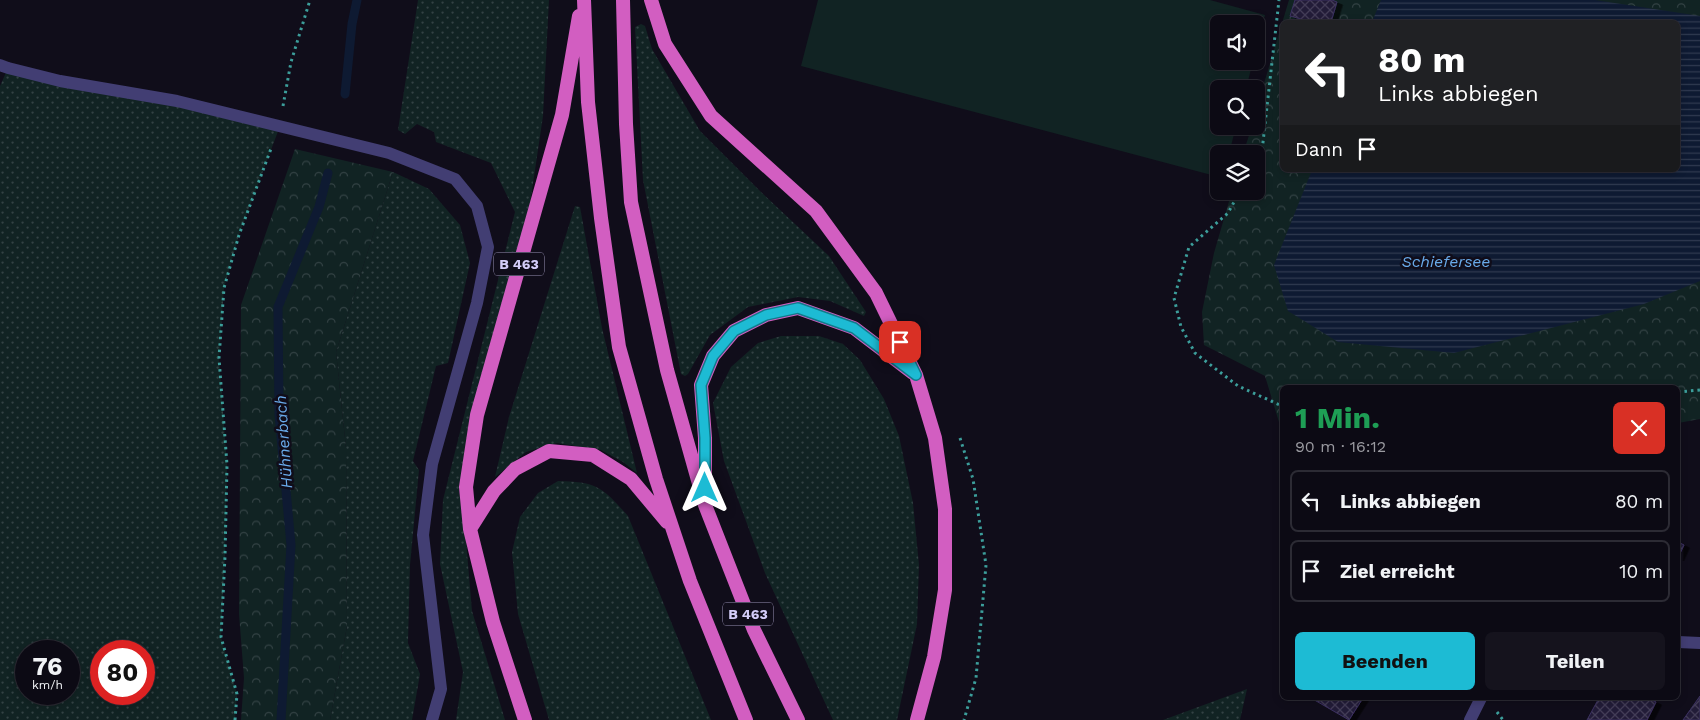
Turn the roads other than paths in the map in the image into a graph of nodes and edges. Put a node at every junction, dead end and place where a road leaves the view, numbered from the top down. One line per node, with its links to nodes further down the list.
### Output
1 (583, 0): 7 (highway, B 463); 8 (highway, B 463)
2 (623, 0): 6 (highway, B 463)
3 (651, 0): 5 (highway)
4 (0, 65): 12 (street)
5 (916, 375): 6 (highway, B 463); 16 (highway)
6 (705, 505): 15 (highway, B 463)
7 (470, 529): 8 (highway, B 463); 13 (highway)
8 (672, 529): 14 (highway, B 463)
9 (1680, 642): 10 (street)
10 (1700, 643)
11 (1480, 700): 17 (street)
12 (432, 720)
13 (525, 720)
14 (746, 720)
15 (798, 720)
16 (918, 720)
17 (1470, 720)

